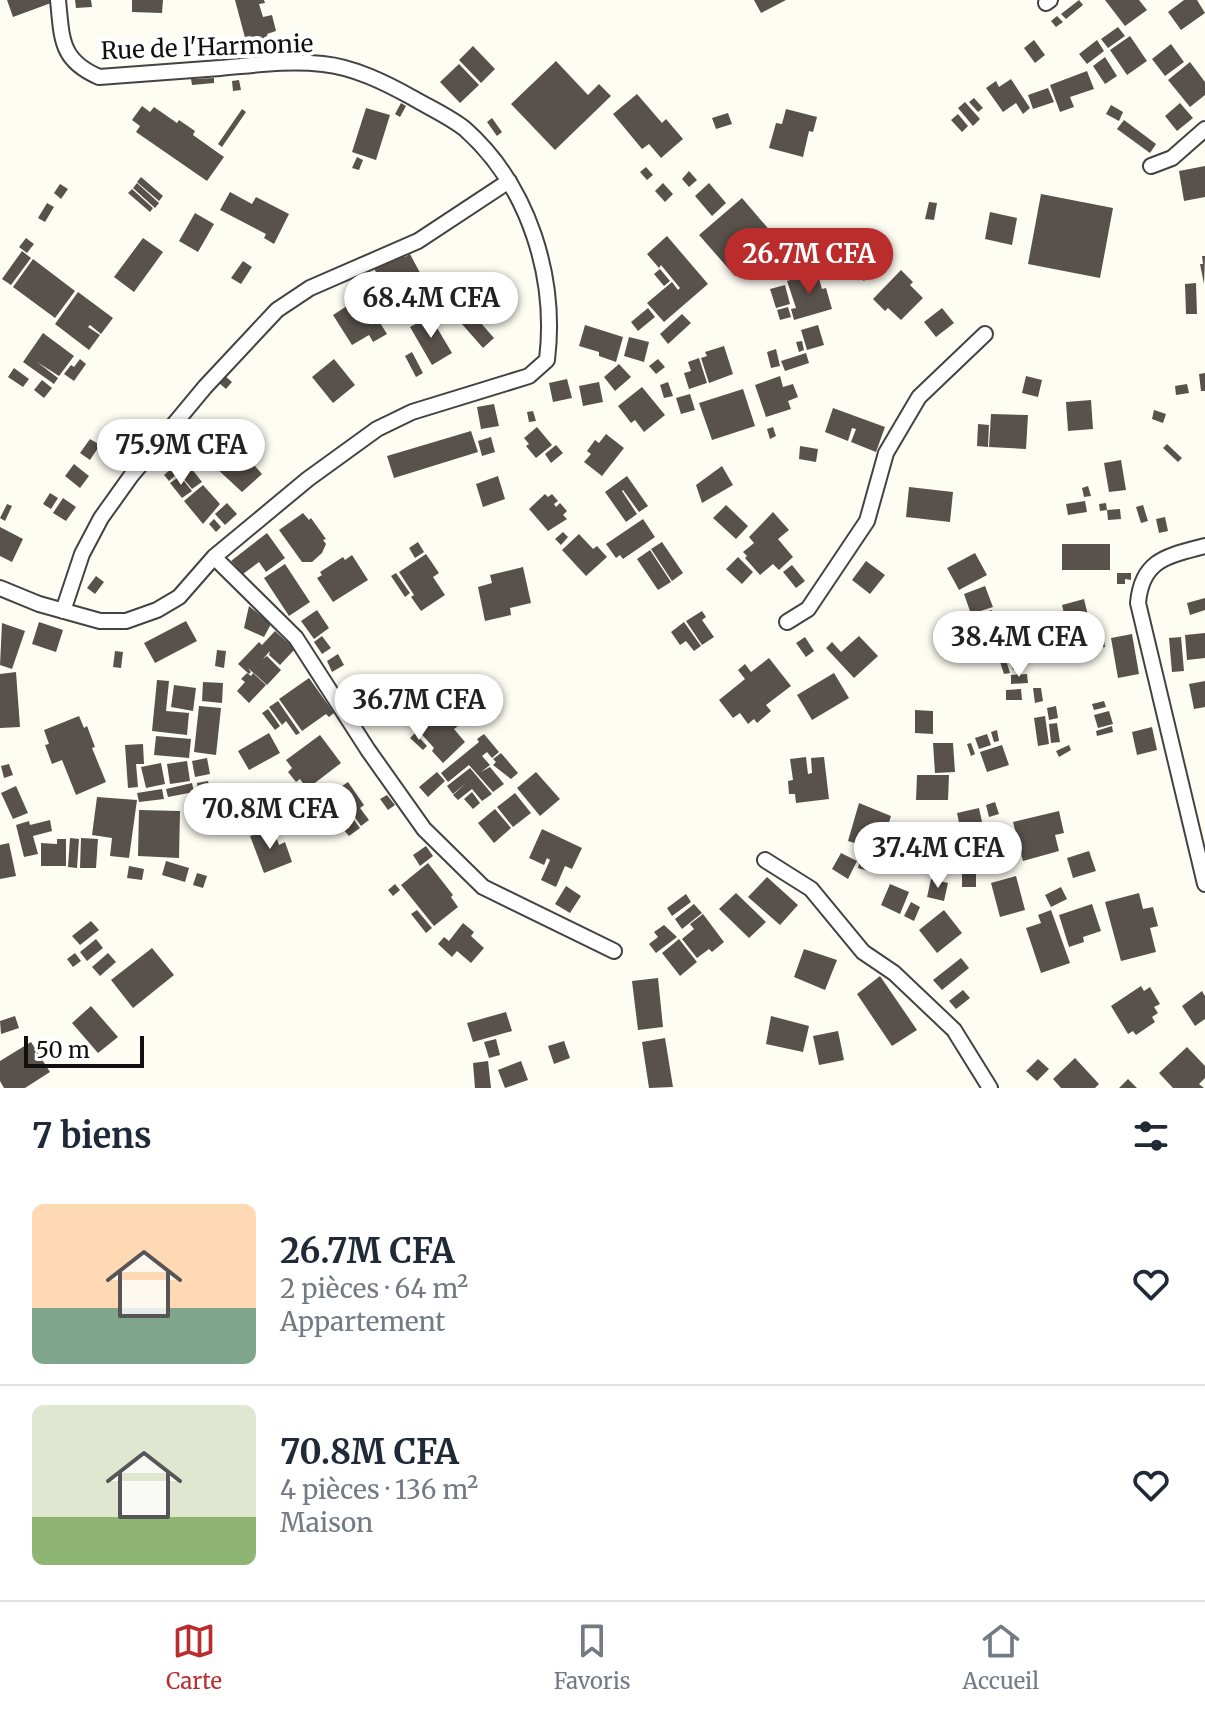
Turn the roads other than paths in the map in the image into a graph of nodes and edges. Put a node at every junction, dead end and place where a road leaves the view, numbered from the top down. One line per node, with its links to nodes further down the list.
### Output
1 (58, 0): 4 (street, Rue de l'Harmonie)
2 (1205, 129): 3 (street)
3 (1151, 166)
4 (509, 181): 7 (street, Rue de l'Harmonie); 9 (street)
5 (985, 334): 10 (street)
6 (1205, 546): 12 (street)
7 (214, 557): 9 (street, Rue de l'Harmonie); 13 (street)
8 (0, 588): 9 (street, Rue de l'Harmonie)
9 (63, 611)
10 (787, 622)
11 (765, 860): 14 (street)
12 (1205, 884)
13 (614, 951)
14 (990, 1088)

